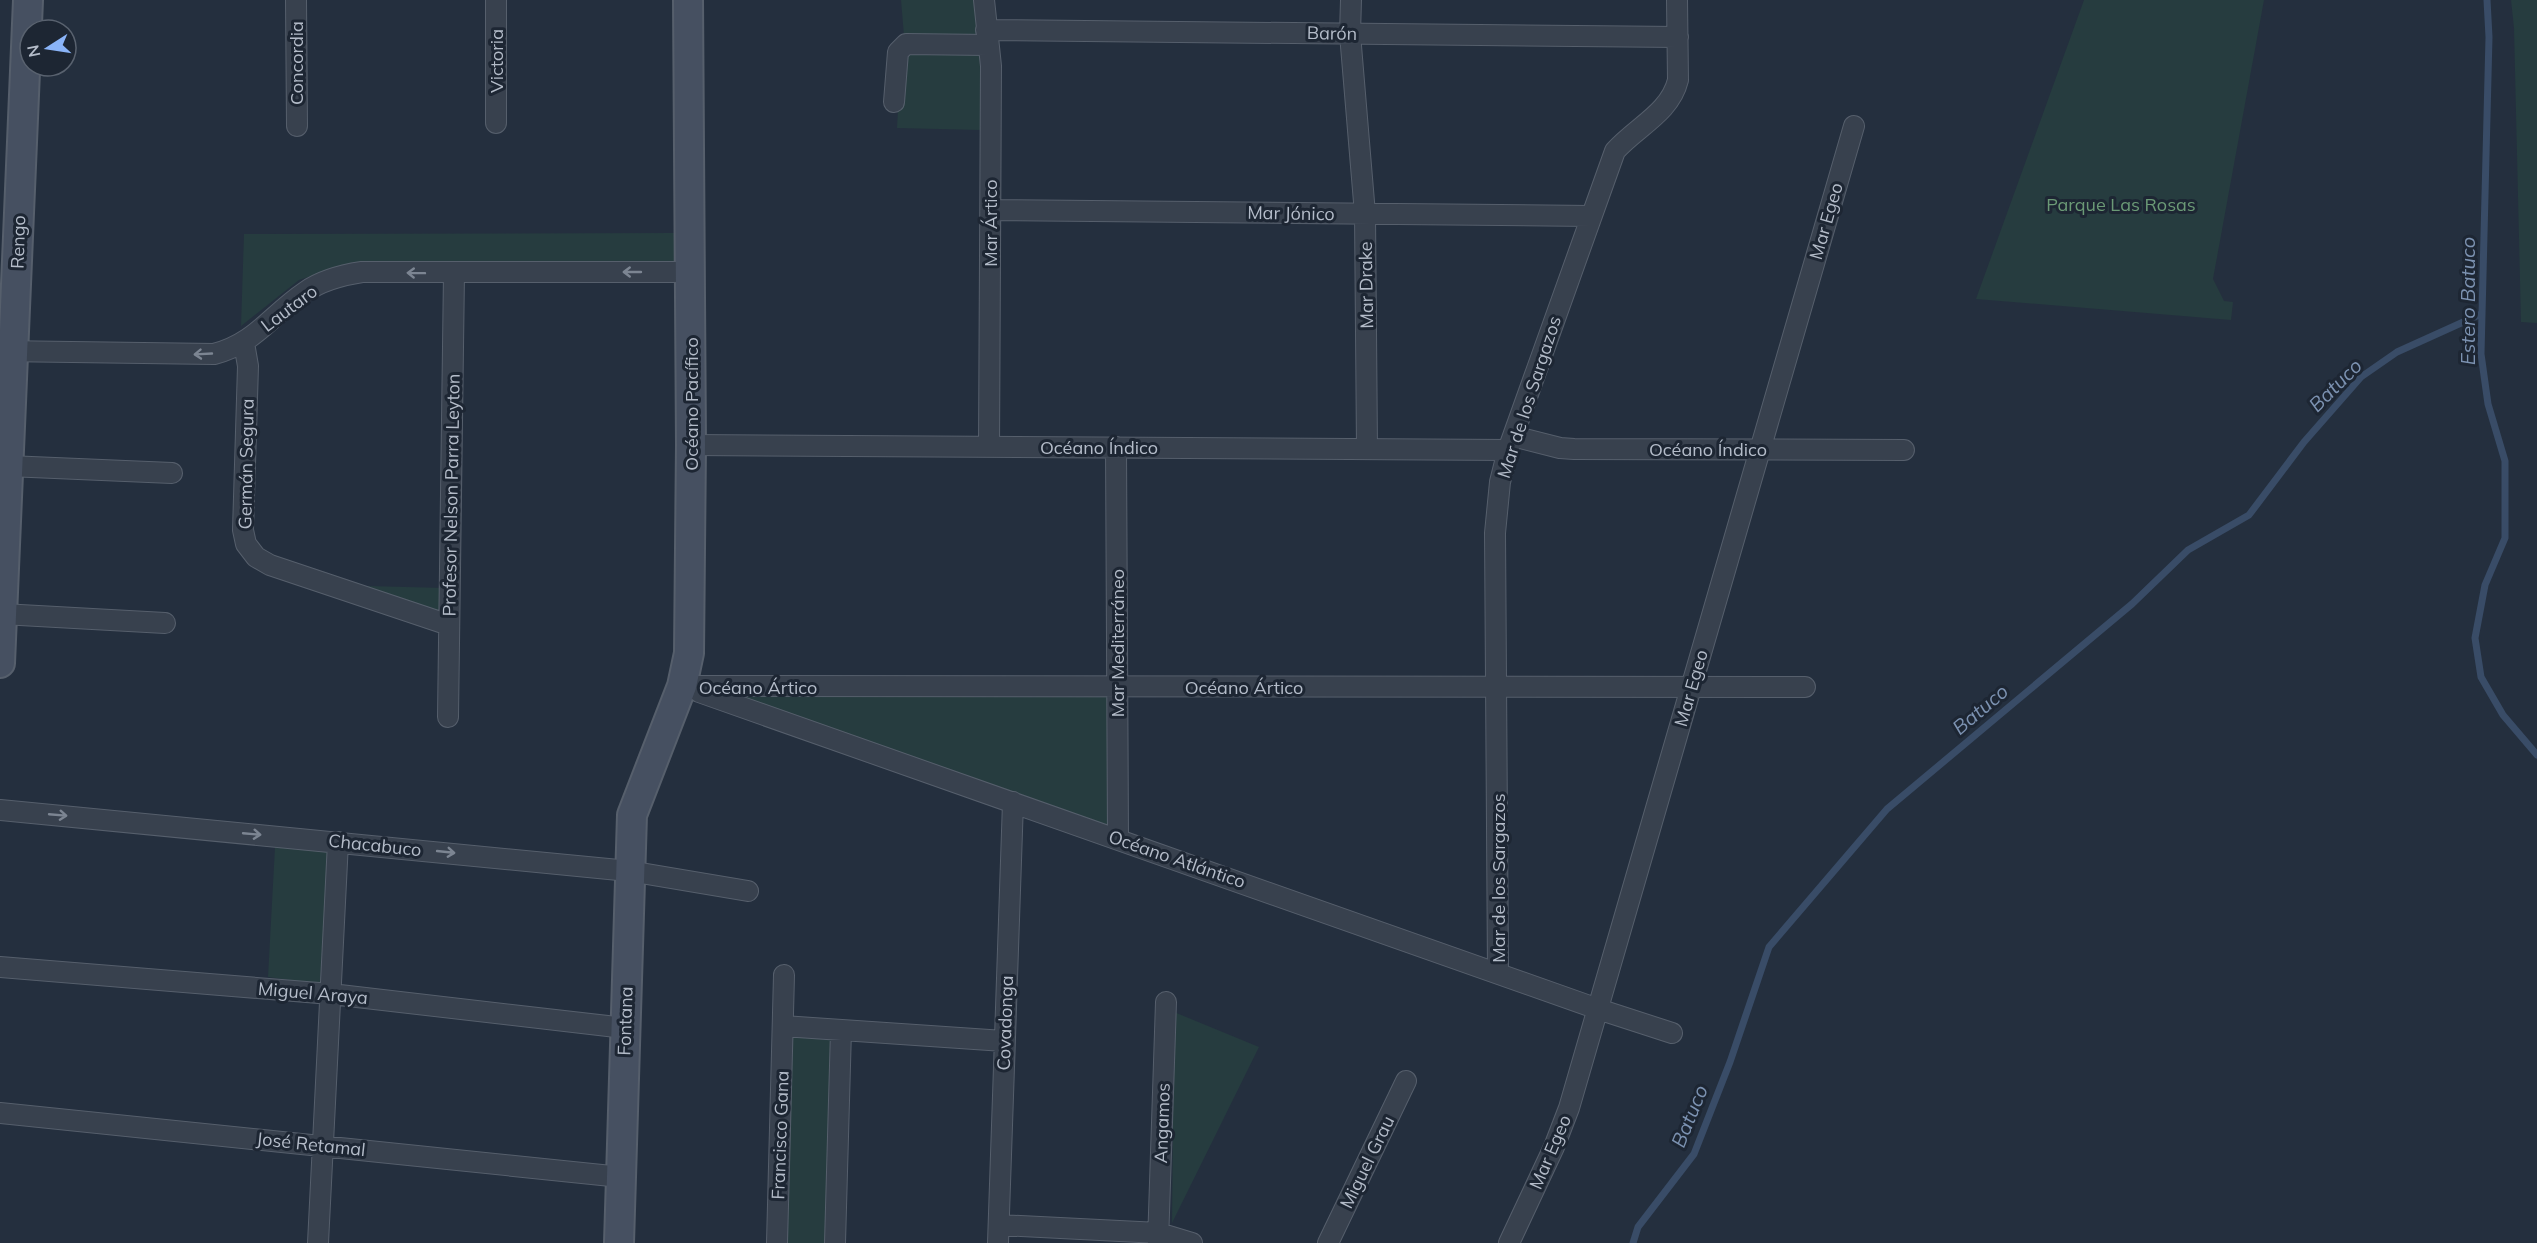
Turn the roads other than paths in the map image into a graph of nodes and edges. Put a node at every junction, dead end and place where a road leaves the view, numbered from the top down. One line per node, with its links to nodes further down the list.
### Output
1 (28, 0): 21 (street, Rengo)
2 (296, 0): 13 (street, Concordia)
3 (495, 0): 12 (street, Victoria)
4 (688, 0): 18 (street, Océano Pacífico)
5 (984, 0): 9 (street, Mar Ártico)
6 (1351, 0): 8 (street, Mar Drake)
7 (1677, 0): 10 (street, Mar de los Sargazos)
8 (1350, 34): 9 (street, Barón); 10 (street, Barón); 16 (street, Mar Drake)
9 (987, 37): 11 (street, Barón); 15 (street, Mar Ártico)
10 (1678, 37): 17 (street, Mar de los Sargazos)
11 (894, 102)
12 (496, 123)
13 (297, 126)
14 (1854, 126): 27 (street, Mar Egeo)
15 (990, 210): 16 (street, Mar Jónico); 24 (street, Mar Ártico)
16 (1365, 214): 17 (street, Mar Jónico); 26 (street, Mar Drake)
17 (1591, 216): 22 (street, Mar de los Sargazos)
18 (690, 272): 19 (street, Lautaro, one-way to 19); 23 (street, Océano Pacífico)
19 (454, 273): 20 (street, Lautaro, one-way to 20); 33 (street, Profesor Nelson Parra Leyton)
20 (244, 343): 21 (street, Lautaro, one-way to 21); 33 (street, Germán Segura)
21 (7, 352): 29 (street, Rengo)
22 (1511, 443): 26 (street, Océano Índico); 27 (street, Océano Índico); 38 (street, Mar de los Sargazos)
23 (691, 445): 24 (street, Océano Índico); 35 (street, Océano Pacífico)
24 (989, 447): 25 (street, Océano Índico)
25 (1116, 447): 26 (street, Océano Índico); 37 (street, Mar Mediterráneo)
26 (1367, 449)
27 (1760, 449): 28 (street, Océano Índico); 36 (street, Mar Egeo)
28 (1904, 450)
29 (8, 466): 30 (street); 31 (street, Rengo)
30 (172, 473)
31 (2, 614): 32 (street); 34 (street, Rengo)
32 (165, 623)
33 (449, 625): 40 (street, Profesor Nelson Parra Leyton)
34 (0, 663)
35 (682, 686): 37 (street, Océano Ártico); 41 (street, Océano Pacífico); 42 (street, Océano Atlántico)
36 (1691, 686): 38 (street, Océano Ártico); 39 (street, Océano Ártico); 53 (street, Mar Egeo)
37 (1117, 687): 38 (street, Océano Ártico); 44 (street, Mar Mediterráneo)
38 (1497, 687): 49 (street, Mar de los Sargazos)
39 (1805, 687)
40 (448, 717)
41 (637, 799): 46 (street, Fontana)
42 (1013, 802): 44 (street, Océano Atlántico); 58 (street, Covadonga)
43 (0, 810): 45 (street, Chacabuco, one-way to 45)
44 (1118, 838): 49 (street, Océano Atlántico)
45 (338, 842): 46 (street, Chacabuco, one-way to 46); 51 (street)
46 (629, 871): 47 (street, Chacabuco); 55 (street, Fontana)
47 (748, 891)
48 (0, 967): 51 (street, Miguel Araya)
49 (1498, 973): 53 (street, Océano Atlántico)
50 (784, 975): 54 (street, Francisco Gana)
51 (331, 994): 55 (street, Miguel Araya); 61 (street)
52 (1166, 1002): 64 (street, Angamos)
53 (1598, 1009): 57 (street, Océano Atlántico); 71 (street, Mar Egeo)
54 (783, 1026): 56 (street); 67 (street, Francisco Gana)
55 (625, 1028): 62 (street, Fontana)
56 (841, 1030): 58 (street); 68 (street)
57 (1672, 1033)
58 (1004, 1041): 63 (street, Covadonga)
59 (1406, 1081): 70 (street, Miguel Grau)
60 (0, 1113): 61 (street, José Retamal)
61 (323, 1146): 62 (street, José Retamal); 65 (street)
62 (621, 1177): 66 (street, Fontana)
63 (998, 1234): 64 (street)
64 (1158, 1238): 69 (street)
65 (318, 1243)
66 (619, 1243)
67 (777, 1243)
68 (835, 1243)
69 (1192, 1243)
70 (1328, 1243)
71 (1509, 1243)

